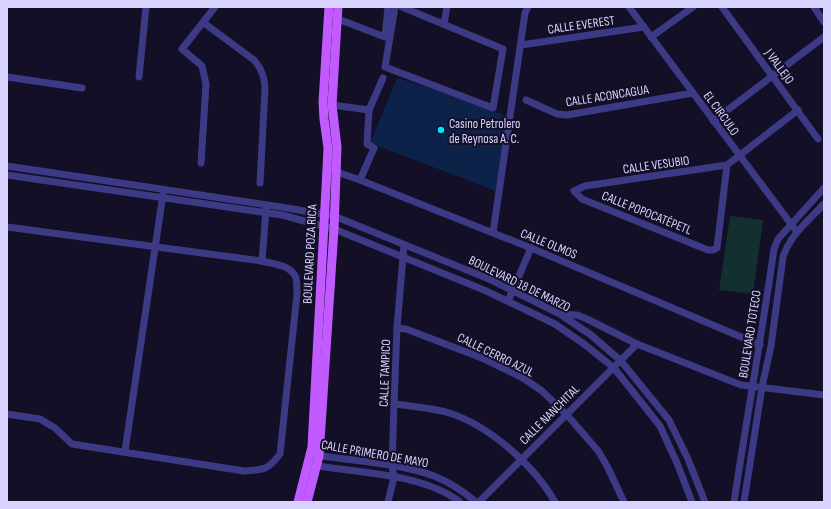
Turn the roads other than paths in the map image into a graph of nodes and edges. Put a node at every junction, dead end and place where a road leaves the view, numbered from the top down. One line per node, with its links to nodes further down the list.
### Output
1 (146, 7): 25 (street)
2 (215, 7): 17 (street)
3 (328, 7): 39 (main road, BOULEVARD POZA RICA)
4 (338, 7): 15 (main road, BOULEVARD POZA RICA)
5 (388, 7): 15 (street)
6 (395, 7): 18 (street)
7 (402, 7): 14 (street)
8 (447, 7): 18 (street)
9 (528, 7): 22 (street)
10 (629, 7): 19 (street, EL CIRCULO)
11 (693, 7): 20 (street)
12 (722, 7): 23 (street, J VALLEJO)
13 (814, 7): 16 (street)
14 (414, 9): 18 (street)
15 (338, 19): 30 (main road, BOULEVARD POZA RICA)
16 (824, 22)
17 (204, 23): 36 (street); 42 (street)
18 (444, 24)
19 (644, 28): 20 (street, EL CIRCULO); 22 (street, CALLE EVEREST)
20 (651, 37): 28 (street, EL CIRCULO)
21 (824, 37): 23 (street)
22 (521, 45): 55 (street)
23 (773, 76): 32 (street, J VALLEJO); 33 (street)
24 (7, 77): 27 (street)
25 (138, 77)
26 (383, 78): 31 (street)
27 (82, 88)
28 (693, 93): 29 (street, CALLE ACONCAGUA); 33 (street, EL CIRCULO)
29 (526, 100)
30 (332, 105): 31 (street); 39 (main road, BOULEVARD POZA RICA)
31 (369, 110): 41 (street)
32 (798, 110): 34 (street, J VALLEJO); 35 (street, CALLE VESUBIO)
33 (713, 121): 35 (street, EL CIRCULO)
34 (818, 139)
35 (739, 156): 37 (street, CALLE VESUBIO); 50 (street, EL CIRCULO)
36 (201, 163)
37 (727, 165): 45 (street, CALLE VESUBIO); 45 (street, CALLE POPOCATÉPETL)
38 (7, 166): 44 (street)
39 (331, 170): 41 (street, CALLE OLMOS); 49 (main road, BOULEVARD POZA RICA)
40 (7, 175): 46 (street)
41 (360, 180): 55 (street, CALLE OLMOS)
42 (260, 183)
43 (824, 188): 50 (street, BOULEVARD TOTECO)
44 (164, 190): 46 (street); 48 (street)
45 (574, 190)
46 (163, 198): 48 (street); 57 (street)
47 (824, 204): 54 (street, BOULEVARD TOTECO)
48 (266, 209): 49 (street, BOULEVARD 18 DE MARZO); 51 (street, BOULEVARD 18 DE MARZO); 60 (street)
49 (330, 216): 51 (main road, BOULEVARD POZA RICA); 53 (main road, BOULEVARD POZA RICA); 56 (street, BOULEVARD 18 DE MARZO)
50 (790, 224): 54 (street, EL CIRCULO); 66 (street, BOULEVARD TOTECO)
51 (324, 226): 53 (street, BOULEVARD 18 DE MARZO); 76 (main road, BOULEVARD POZA RICA)
52 (7, 227): 57 (street)
53 (334, 228): 59 (street, BOULEVARD 18 DE MARZO); 76 (main road, BOULEVARD POZA RICA)
54 (797, 232): 70 (street, BOULEVARD TOTECO)
55 (493, 233): 58 (street, CALLE OLMOS)
56 (404, 244): 59 (street, CALLE TAMPICO); 61 (street, BOULEVARD 18 DE MARZO)
57 (155, 247): 60 (street); 75 (street)
58 (531, 248): 61 (street); 66 (street, CALLE OLMOS)
59 (403, 257): 62 (street, BOULEVARD 18 DE MARZO); 64 (street, CALLE TAMPICO)
60 (262, 261): 75 (street)
61 (513, 291): 62 (street); 63 (street, BOULEVARD 18 DE MARZO)
62 (508, 301): 68 (street, BOULEVARD 18 DE MARZO)
63 (560, 314): 65 (street); 67 (street, BOULEVARD 18 DE MARZO)
64 (397, 328): 72 (street, CALLE TAMPICO); 74 (street, CALLE CERRO AZUL)
65 (637, 344): 67 (street, CALLE NANCHITAL); 69 (street)
66 (760, 345): 69 (street, BOULEVARD TOTECO)
67 (620, 360): 68 (street, CALLE NANCHITAL); 89 (street, BOULEVARD 18 DE MARZO)
68 (613, 368): 74 (street, CALLE NANCHITAL); 88 (street, BOULEVARD 18 DE MARZO)
69 (752, 386): 70 (street); 90 (street, BOULEVARD TOTECO)
70 (762, 387): 71 (street); 91 (street, BOULEVARD TOTECO)
71 (824, 395)
72 (394, 404): 77 (street); 79 (street, CALLE TAMPICO)
73 (7, 414): 75 (street)
74 (566, 414): 77 (street, CALLE NANCHITAL); 87 (street, CALLE CERRO AZUL)
75 (125, 451)
76 (315, 455): 78 (main road, BOULEVARD POZA RICA); 79 (street, CALLE PRIMERO DE MAYO)
77 (522, 459): 85 (street, CALLE NANCHITAL); 86 (street)
78 (312, 465): 80 (street, CALLE PRIMERO DE MAYO); 81 (main road, BOULEVARD POZA RICA); 82 (main road, BOULEVARD POZA RICA)
79 (392, 466): 80 (street, CALLE TAMPICO); 85 (street, CALLE PRIMERO DE MAYO)
80 (394, 477): 83 (street, CALLE TAMPICO); 84 (street, CALLE PRIMERO DE MAYO)
81 (298, 502)
82 (307, 502)
83 (388, 502)
84 (460, 502)
85 (477, 502)
86 (555, 502)
87 (624, 502)
88 (692, 502)
89 (704, 502)
90 (734, 502)
91 (744, 502)

